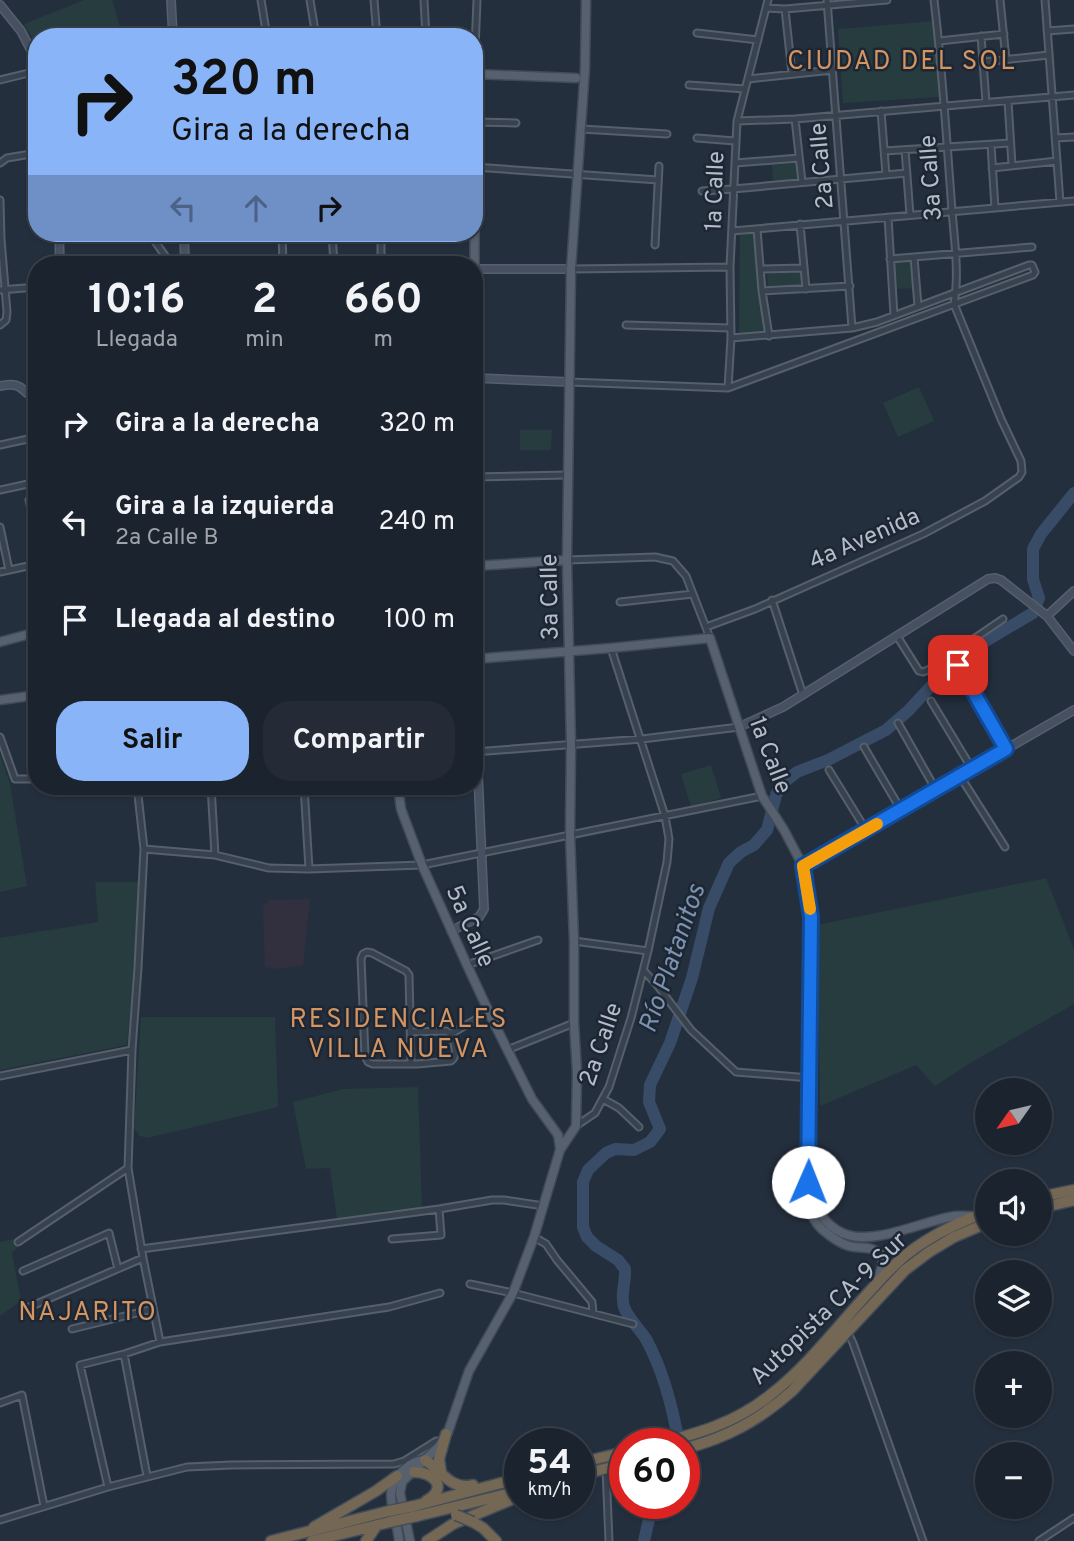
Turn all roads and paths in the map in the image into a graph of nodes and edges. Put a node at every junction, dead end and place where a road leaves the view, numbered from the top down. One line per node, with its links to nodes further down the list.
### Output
1 (171, 0): 18 (main road)
2 (261, 0): 19 (street)
3 (310, 0): 20 (street)
4 (374, 0): 21 (street)
5 (424, 0): 22 (street)
6 (477, 0): 23 (street)
7 (586, 0): 35 (main road, 3a Calle)
8 (768, 0): 16 (street, 1a Calle)
9 (887, 0): 13 (street)
10 (934, 0): 30 (street, 3a Calle)
11 (1000, 0): 27 (street)
12 (1045, 0): 25 (street)
13 (874, 1): 14 (street)
14 (827, 2): 17 (street); 36 (street, 2a Calle)
15 (0, 5): 31 (main road)
16 (766, 8): 17 (street); 29 (street, 1a Calle)
17 (785, 9): 39 (street)
18 (173, 28)
19 (266, 28)
20 (315, 28)
21 (376, 28)
22 (426, 28)
23 (476, 28)
24 (1074, 29): 25 (street)
25 (1047, 31): 32 (street)
26 (698, 33): 29 (street)
27 (1004, 34): 28 (street); 33 (street)
28 (981, 36): 30 (street); 34 (street)
29 (758, 40): 41 (street, 1a Calle)
30 (939, 40): 50 (street, 3a Calle)
31 (28, 45)
32 (1049, 55): 33 (street); 47 (street)
33 (1006, 59): 34 (street)
34 (983, 62): 49 (street)
35 (585, 68): 40 (main road); 44 (main road, 3a Calle)
36 (832, 70): 39 (street); 52 (street, 2a Calle)
37 (28, 74): 42 (street)
38 (483, 74): 40 (main road)
39 (792, 74): 41 (street)
40 (576, 78): 44 (main road)
41 (748, 79): 45 (street, 1a Calle)
42 (0, 80)
43 (689, 85): 45 (street)
44 (584, 88): 57 (main road, 3a Calle)
45 (745, 89): 54 (street, 1a Calle)
46 (1074, 95): 47 (street)
47 (1052, 97): 48 (street); 61 (street)
48 (1007, 101): 49 (street); 63 (street)
49 (986, 102): 50 (street)
50 (944, 106): 51 (street); 65 (street, 3a Calle)
51 (881, 111): 52 (street); 67 (street)
52 (836, 115): 53 (street); 80 (street, 2a Calle)
53 (795, 119): 54 (street); 69 (street)
54 (737, 121): 62 (street, 1a Calle)
55 (483, 122): 56 (street)
56 (516, 123)
57 (581, 129): 58 (street); 78 (main road, 3a Calle)
58 (667, 134)
59 (1074, 136): 61 (street)
60 (696, 138): 62 (street)
61 (1055, 138): 70 (street)
62 (735, 141): 72 (street, 1a Calle)
63 (1010, 143): 64 (street); 73 (street)
64 (991, 145): 65 (street); 76 (street)
65 (947, 147): 66 (street); 89 (street, 3a Calle)
66 (905, 150): 67 (street); 77 (street)
67 (884, 151): 79 (street)
68 (28, 155): 71 (street)
69 (799, 158): 72 (street); 82 (street)
70 (1057, 161): 73 (street); 87 (street)
71 (0, 163)
72 (735, 163): 83 (street, 1a Calle)
73 (1012, 165): 76 (street)
74 (659, 166): 81 (street)
75 (483, 168): 78 (street)
76 (992, 168): 88 (street)
77 (906, 173): 79 (street); 90 (street)
78 (578, 175): 81 (street); 105 (main road, 3a Calle)
79 (886, 175): 80 (street)
80 (841, 178): 82 (street); 92 (street, 2a Calle)
81 (658, 180): 97 (street)
82 (802, 182): 83 (street)
83 (733, 189): 84 (street); 95 (street, 1a Calle)
84 (702, 191)
85 (0, 200): 96 (street)
86 (1074, 201): 87 (street)
87 (1060, 202): 88 (street)
88 (995, 208): 89 (street)
89 (952, 212): 90 (street); 99 (street, 3a Calle)
90 (910, 215): 91 (street)
91 (888, 217): 92 (street); 101 (street)
92 (845, 221): 93 (street); 107 (street, 2a Calle)
93 (800, 224): 94 (street); 103 (street)
94 (757, 229): 95 (street); 106 (street)
95 (732, 231): 102 (street, 1a Calle)
96 (1, 240): 109 (street)
97 (655, 245)
98 (1032, 247): 99 (street)
99 (955, 253): 100 (street); 112 (street, 3a Calle)
100 (914, 257): 101 (street); 114 (street)
101 (890, 259): 115 (street)
102 (730, 267): 105 (street); 118 (street, 1a Calle)
103 (804, 268): 106 (street); 110 (street)
104 (483, 269): 105 (main road)
105 (571, 269): 123 (main road, 3a Calle)
106 (761, 269): 111 (street)
107 (850, 285): 110 (street); 119 (street, 2a Calle)
108 (28, 287): 109 (street)
109 (3, 289): 116 (street)
110 (806, 289): 111 (street)
111 (762, 291): 120 (street)
112 (956, 293): 113 (street, 3a Calle); 113 (street); 114 (street)
113 (954, 304): 125 (street); 141 (street, 4a Avenida)
114 (918, 306): 115 (street)
115 (894, 315): 119 (street)
116 (0, 325)
117 (626, 325): 118 (street)
118 (731, 328): 121 (street, 1a Calle)
119 (852, 328): 120 (street)
120 (769, 336): 121 (street)
121 (731, 338): 125 (street, 1a Calle)
122 (483, 378): 123 (main road)
123 (569, 382): 125 (street); 130 (main road, 3a Calle)
124 (0, 386): 126 (main road)
125 (728, 388)
126 (28, 393)
127 (28, 439): 128 (street)
128 (0, 445)
129 (483, 475): 130 (street)
130 (568, 475): 134 (main road, 3a Calle)
131 (28, 484): 132 (street)
132 (0, 490)
133 (0, 527): 137 (street)
134 (567, 560): 135 (main road); 140 (street, 1a Calle); 152 (main road, 3a Calle)
135 (483, 565)
136 (28, 566): 137 (street)
137 (9, 570): 138 (street)
138 (0, 572)
139 (1074, 591): 143 (main road)
140 (693, 594): 142 (street); 145 (street, 1a Calle)
141 (772, 600): 145 (street, 4a Avenida); 155 (street)
142 (620, 602)
143 (1046, 615): 147 (main road); 151 (main road)
144 (1003, 619): 147 (street)
145 (706, 626): 148 (street, 1a Calle)
146 (28, 634): 149 (main road)
147 (897, 636): 155 (main road)
148 (710, 638): 150 (main road); 161 (main road, 1a Calle)
149 (0, 642)
150 (611, 648): 152 (main road); 163 (street, 2a Calle)
151 (1074, 650)
152 (569, 651): 153 (main road); 164 (main road, 3a Calle)
153 (483, 658)
154 (958, 665): 166 (street)
155 (803, 695): 161 (main road)
156 (28, 696): 157 (main road)
157 (0, 700)
158 (931, 701): 168 (street)
159 (1074, 710): 166 (main road)
160 (898, 723): 172 (street)
161 (739, 727): 163 (street); 178 (main road, 1a Calle)
162 (0, 737): 171 (street)
163 (642, 739): 164 (street); 180 (street, 2a Calle)
164 (571, 745): 167 (street); 182 (main road, 3a Calle)
165 (864, 747): 179 (street)
166 (1006, 749): 168 (main road)
167 (483, 751)
168 (972, 769): 170 (main road)
169 (828, 770): 181 (street)
170 (960, 776): 172 (main road); 183 (street)
171 (28, 779)
172 (936, 790): 179 (main road)
173 (138, 795): 184 (street)
174 (212, 795): 186 (street)
175 (305, 795): 189 (street)
176 (399, 795): 187 (main road, 5a Calle)
177 (478, 795): 185 (main road)
178 (762, 796): 180 (street); 188 (main road, 1a Calle)
179 (901, 810): 181 (main road)
180 (665, 816): 182 (street); 193 (street, 2a Calle)
181 (866, 830): 188 (main road)
182 (570, 834): 185 (street); 192 (main road, 3a Calle)
183 (1005, 847)
184 (144, 849): 186 (street); 200 (street)
185 (480, 854): 187 (street); 190 (main road)
186 (215, 855): 189 (street)
187 (422, 864): 189 (street); 190 (main road, 5a Calle)
188 (803, 866): 204 (main road, 1a Calle)
189 (309, 869)
190 (452, 931): 194 (main road, 5a Calle)
191 (538, 940): 194 (street)
192 (574, 941): 193 (street); 197 (main road, 3a Calle)
193 (648, 951): 195 (street, 2a Calle)
194 (467, 965): 196 (main road, 5a Calle)
195 (643, 971): 204 (street); 205 (street, 2a Calle)
196 (488, 1012): 199 (street); 201 (main road, 5a Calle)
197 (574, 1023): 201 (street); 207 (main road, 3a Calle)
198 (411, 1032): 199 (street); 202 (street); 202 (street)
199 (451, 1034): 202 (street)
200 (132, 1050): 203 (street); 210 (street)
201 (507, 1050): 208 (main road, 5a Calle)
202 (414, 1064)
203 (0, 1076)
204 (810, 1077): 213 (main road, 1a Calle)
205 (603, 1099): 206 (street); 207 (street, 2a Calle)
206 (639, 1127)
207 (574, 1130): 208 (main road); 209 (main road, 2a Calle)
208 (558, 1135): 209 (main road, 5a Calle)
209 (560, 1150): 216 (main road, 2a Calle)
210 (128, 1168): 222 (street); 223 (street)
211 (1074, 1190): 212 (highway)
212 (1052, 1195)
213 (810, 1198): 218 (main road); 227 (main road, 1a Calle)
214 (1074, 1200): 215 (highway)
215 (1052, 1205)
216 (544, 1206): 217 (street); 220 (main road, 2a Calle)
217 (439, 1209): 221 (street); 223 (street)
218 (975, 1216): 227 (highway, Autopista CA-9 Sur)
219 (975, 1228): 236 (highway, Autopista CA-9 Sur)
220 (534, 1237): 230 (main road, 2a Calle); 233 (street)
221 (392, 1240)
222 (18, 1242)
223 (142, 1249): 224 (street)
224 (143, 1258): 225 (street); 232 (street)
225 (118, 1269): 226 (street); 231 (street)
226 (23, 1272)
227 (877, 1283): 240 (highway, Autopista CA-9 Sur)
228 (470, 1284): 230 (street)
229 (440, 1293): 237 (street)
230 (513, 1293): 233 (street); 241 (main road, 2a Calle)
231 (27, 1308)
232 (153, 1309): 235 (street); 237 (street)
233 (593, 1314): 234 (street)
234 (633, 1324)
235 (72, 1329)
236 (847, 1331): 242 (highway, Autopista CA-9 Sur); 272 (street)
237 (160, 1342): 238 (street)
238 (124, 1354): 249 (street); 253 (street)
239 (0, 1403): 256 (street)
240 (700, 1433)
241 (444, 1437): 243 (main road, 2a Calle); 248 (highway); 249 (street)
242 (700, 1444)
243 (425, 1460): 247 (main road, 2a Calle); 248 (highway); 250 (main road, 2a Calle)
244 (609, 1468): 245 (highway)
245 (606, 1469): 246 (highway); 271 (street)
246 (595, 1471)
247 (414, 1472): 257 (highway); 268 (main road, 2a Calle)
248 (441, 1472): 251 (highway)
249 (147, 1476): 253 (street)
250 (397, 1476): 263 (highway); 267 (main road)
251 (504, 1481)
252 (504, 1482): 257 (highway)
253 (107, 1487): 256 (street)
254 (504, 1494): 258 (highway)
255 (504, 1503): 269 (highway)
256 (44, 1506): 261 (street)
257 (417, 1509): 258 (highway); 259 (highway, bridge)
258 (431, 1513): 270 (highway, bridge)
259 (389, 1517): 262 (highway); 263 (highway)
260 (1074, 1518): 273 (street)
261 (0, 1520)
262 (377, 1525): 265 (highway); 266 (highway)
263 (304, 1533): 264 (highway)
264 (271, 1541)
265 (312, 1541)
266 (366, 1541)
267 (399, 1541)
268 (410, 1541)
269 (427, 1541)
270 (496, 1541)
271 (610, 1541)
272 (923, 1541)
273 (1039, 1541)

